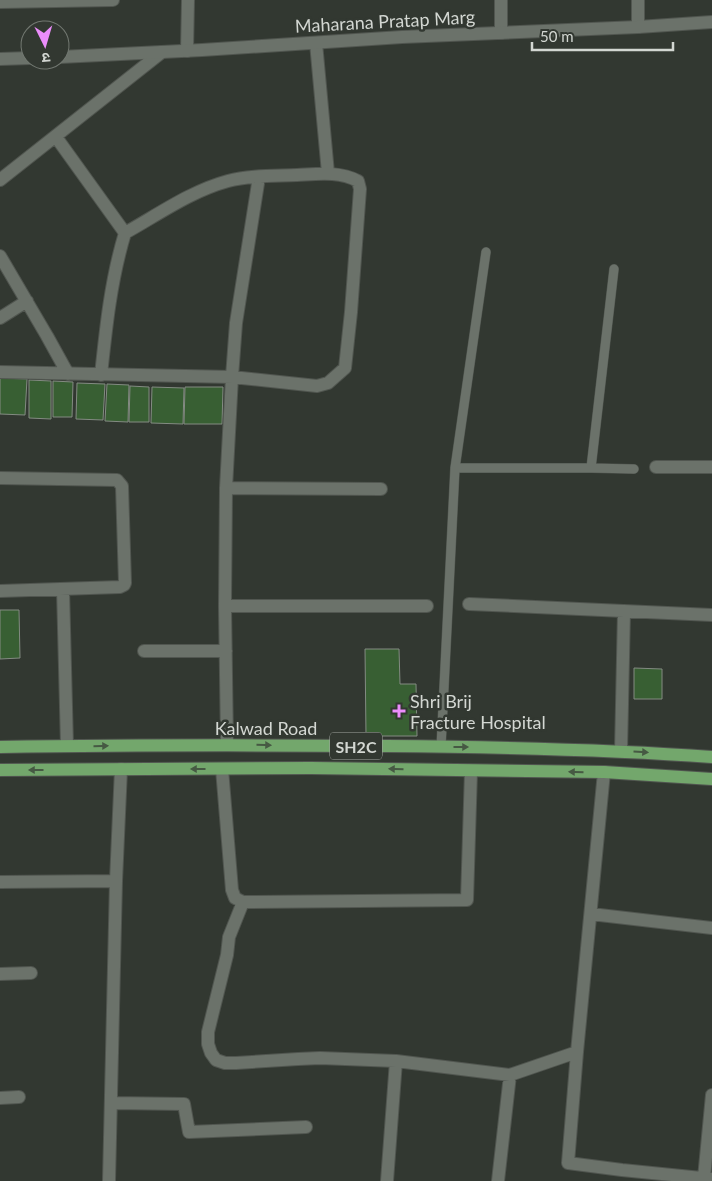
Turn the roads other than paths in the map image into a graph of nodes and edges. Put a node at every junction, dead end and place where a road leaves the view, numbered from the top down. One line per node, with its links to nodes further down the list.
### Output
1 (113, 0): 5 (street)
2 (188, 0): 10 (street)
3 (501, 0): 8 (street)
4 (638, 0): 7 (street)
5 (0, 2)
6 (712, 22): 7 (street, Maharana Pratap Marg)
7 (638, 27): 8 (street, Maharana Pratap Marg)
8 (501, 33): 9 (street, Maharana Pratap Marg)
9 (316, 42): 10 (street, Maharana Pratap Marg); 16 (street)
10 (187, 51): 11 (street, Maharana Pratap Marg)
11 (162, 52): 12 (street, Maharana Pratap Marg); 15 (street)
12 (70, 56)
13 (20, 58): 14 (street)
14 (0, 59)
15 (56, 137): 18 (street); 19 (street)
16 (328, 173): 17 (street); 28 (street)
17 (258, 177): 19 (street); 28 (street)
18 (0, 180)
19 (126, 233): 27 (street)
20 (486, 252): 31 (lane)
21 (0, 256): 23 (street)
22 (614, 269): 32 (lane)
23 (27, 301): 24 (street); 26 (street)
24 (0, 318)
25 (0, 372): 26 (street)
26 (68, 374): 27 (street)
27 (101, 375): 28 (street)
28 (232, 377): 35 (street)
29 (656, 467): 30 (street)
30 (712, 467)
31 (456, 468): 32 (lane); 49 (lane)
32 (590, 468): 33 (lane)
33 (634, 470)
34 (0, 478): 37 (street)
35 (226, 488): 36 (street); 40 (street)
36 (381, 489)
37 (63, 589): 38 (street); 47 (street)
38 (0, 591)
39 (469, 604): 42 (street)
40 (225, 606): 41 (street); 45 (street)
41 (427, 606)
42 (624, 611): 43 (street); 50 (street)
43 (712, 615)
44 (144, 651): 45 (street)
45 (226, 651): 46 (street)
46 (227, 744): 47 (main road, Kalwad Road / SH2C, one-way to 46); 49 (main road, Kalwad Road / SH2C, one-way to 49)
47 (67, 746): 48 (main road, Kalwad Road / SH2C)
48 (0, 747)
49 (441, 747): 50 (main road, Kalwad Road / SH2C, one-way to 50)
50 (621, 751): 51 (main road, Kalwad Road / SH2C, one-way to 51)
51 (712, 757)
52 (121, 769): 53 (main road, SH2C, one-way to 52); 54 (main road, SH2C, one-way to 54); 58 (street)
53 (222, 769): 55 (main road, SH2C, one-way to 53); 60 (street)
54 (0, 770)
55 (471, 770): 56 (main road, SH2C, one-way to 55); 60 (street)
56 (604, 772): 57 (main road, SH2C); 61 (street)
57 (712, 779)
58 (116, 881): 59 (street); 71 (street)
59 (0, 882)
60 (244, 902): 66 (street)
61 (591, 914): 62 (street); 65 (street)
62 (712, 928)
63 (31, 973): 64 (street)
64 (0, 974)
65 (577, 1052): 67 (street); 73 (street)
66 (396, 1061): 67 (street); 76 (street)
67 (510, 1075): 77 (street)
68 (712, 1094): 74 (street)
69 (19, 1097): 70 (street)
70 (0, 1098)
71 (112, 1102): 72 (street); 75 (street)
72 (306, 1127)
73 (622, 1175): 74 (street)
74 (708, 1178)
75 (109, 1181)
76 (387, 1181)
77 (498, 1181)

